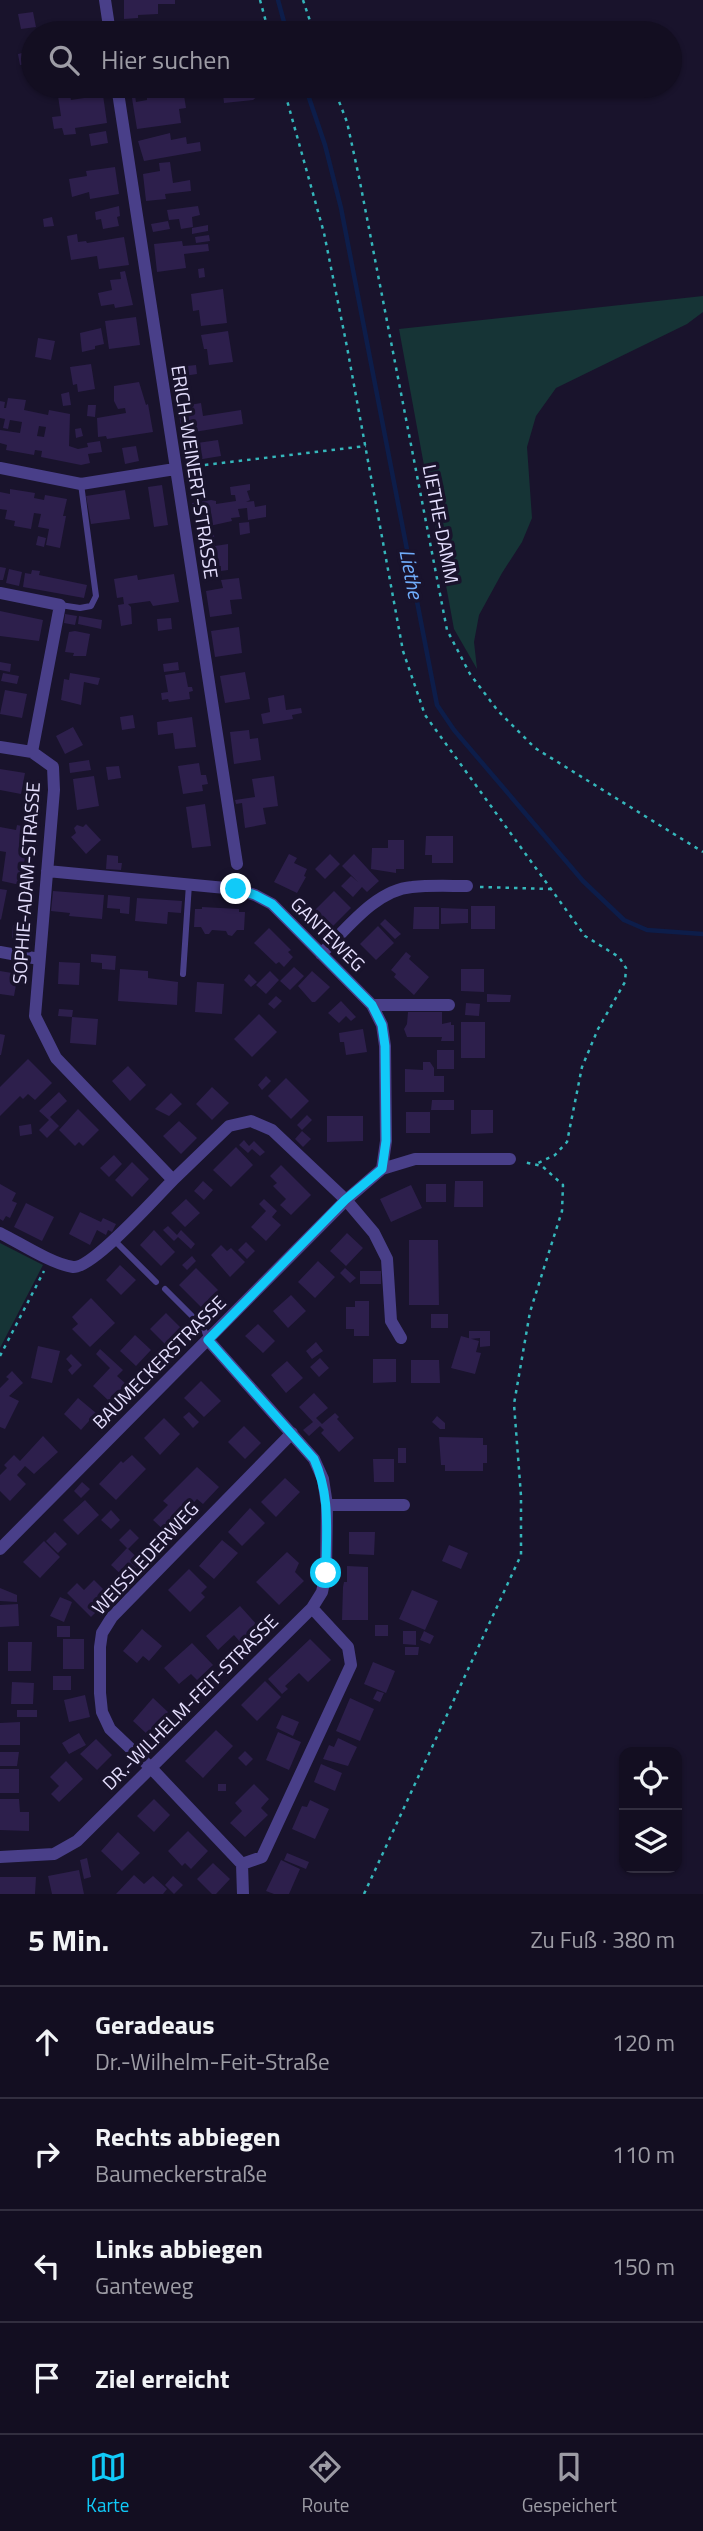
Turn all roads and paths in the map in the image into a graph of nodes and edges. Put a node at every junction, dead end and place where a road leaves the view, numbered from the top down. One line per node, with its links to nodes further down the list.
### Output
1 (105, 0): 4 (street)
2 (260, 0): 5 (path)
3 (303, 0): 6 (path)
4 (108, 21)
5 (266, 21)
6 (310, 21)
7 (119, 98): 12 (street, ERICH-WEINERT-STRASSE)
8 (286, 98): 10 (path)
9 (338, 98): 18 (path, LIETHE-DAMM)
10 (366, 446): 12 (path); 23 (path)
11 (0, 468): 13 (street)
12 (175, 469): 13 (street); 19 (street, ERICH-WEINERT-STRASSE)
13 (81, 484): 15 (lane)
14 (0, 593): 15 (street)
15 (60, 606): 17 (street)
16 (0, 747): 17 (street)
17 (33, 752): 20 (street, SOPHIE-ADAM-STRASSE)
18 (703, 852)
19 (237, 864)
20 (47, 871): 21 (street, GANTEWEG); 26 (street, SOPHIE-ADAM-STRASSE)
21 (190, 884): 25 (street, GANTEWEG); 27 (lane)
22 (467, 886): 23 (path); 25 (street)
23 (550, 889): 31 (path)
24 (0, 952): 26 (street)
25 (321, 954): 28 (street, GANTEWEG)
26 (39, 959): 33 (street, SOPHIE-ADAM-STRASSE)
27 (183, 974)
28 (372, 1005): 29 (street); 32 (street, GANTEWEG)
29 (449, 1005)
30 (510, 1159): 31 (path); 32 (street, BAUMECKERSTRASSE)
31 (536, 1164): 52 (path)
32 (382, 1169): 34 (street, BAUMECKERSTRASSE)
33 (173, 1180): 34 (street); 36 (street)
34 (345, 1200): 40 (street); 41 (street, BAUMECKERSTRASSE)
35 (0, 1233): 37 (street)
36 (114, 1240): 37 (street); 38 (lane)
37 (50, 1259): 42 (path)
38 (156, 1282)
39 (165, 1289): 41 (lane)
40 (401, 1338)
41 (208, 1340): 43 (street, DR.-WILHELM-FEIT-STRASSE); 46 (street, BAUMECKERSTRASSE)
42 (0, 1356)
43 (292, 1433): 45 (street, DR.-WILHELM-FEIT-STRASSE); 48 (street, WEISSLEDERWEG)
44 (404, 1505): 45 (street)
45 (327, 1506): 47 (street, DR.-WILHELM-FEIT-STRASSE)
46 (0, 1549)
47 (312, 1608): 48 (street, DR.-WILHELM-FEIT-STRASSE); 50 (street)
48 (152, 1769): 49 (street, DR.-WILHELM-FEIT-STRASSE); 50 (street, WEISSLEDERWEG)
49 (0, 1857)
50 (242, 1864): 51 (street)
51 (243, 1894)
52 (364, 1894)

